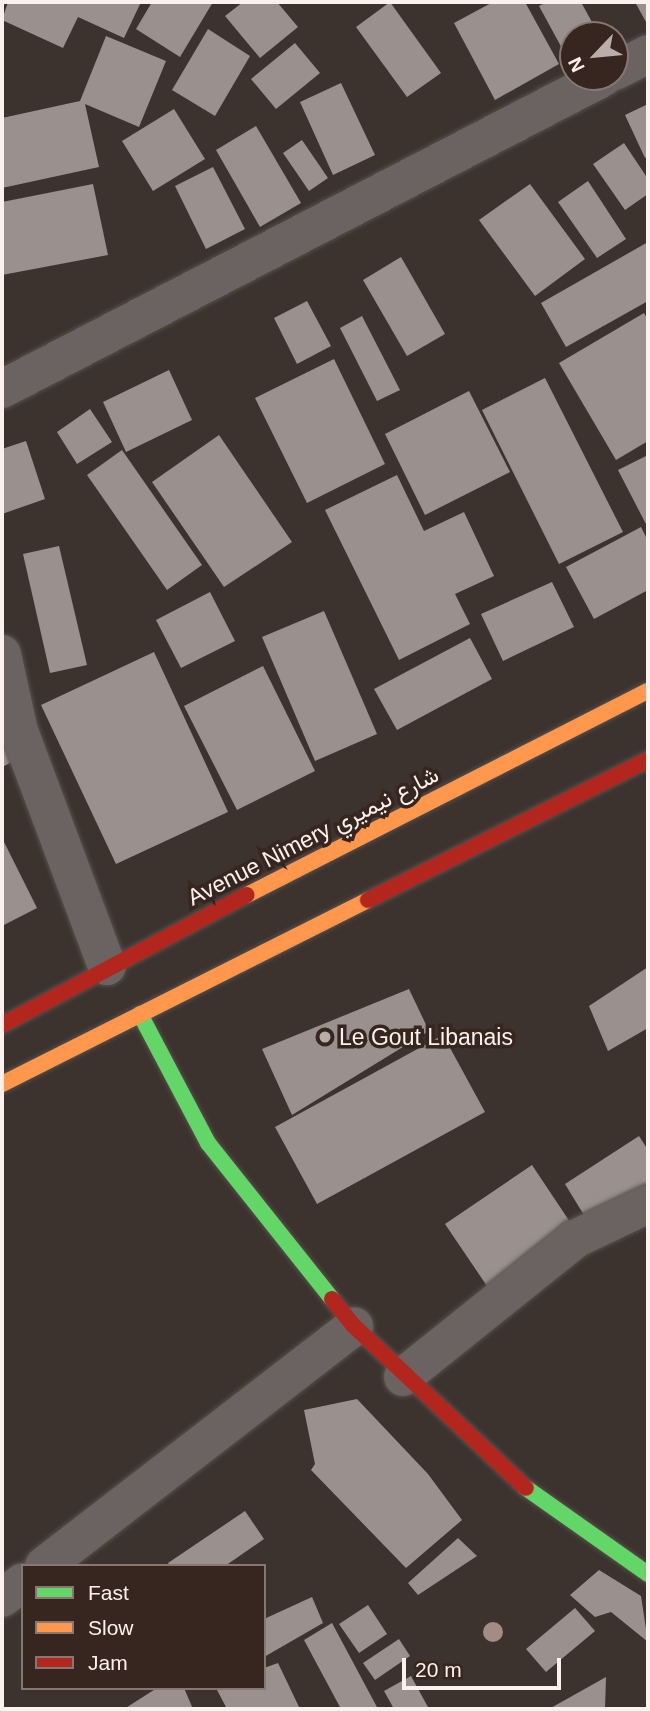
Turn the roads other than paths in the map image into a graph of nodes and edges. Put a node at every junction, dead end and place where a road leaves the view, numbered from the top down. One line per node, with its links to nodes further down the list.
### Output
1 (648, 54): 2 (street)
2 (629, 64)
3 (577, 91): 4 (street)
4 (2, 389)
5 (2, 654): 8 (street)
6 (648, 691): 8 (main road, Avenue Nimery شارع نيميري)
7 (648, 760): 9 (main road)
8 (107, 966): 10 (main road, Avenue Nimery شارع نيميري)
9 (140, 1014): 11 (main road); 13 (main road)
10 (2, 1025)
11 (2, 1084)
12 (648, 1204): 14 (street)
13 (354, 1326): 14 (main road); 15 (street)
14 (403, 1377): 16 (main road)
15 (47, 1564)
16 (648, 1574)
17 (21, 1584): 18 (street)
18 (2, 1598)

